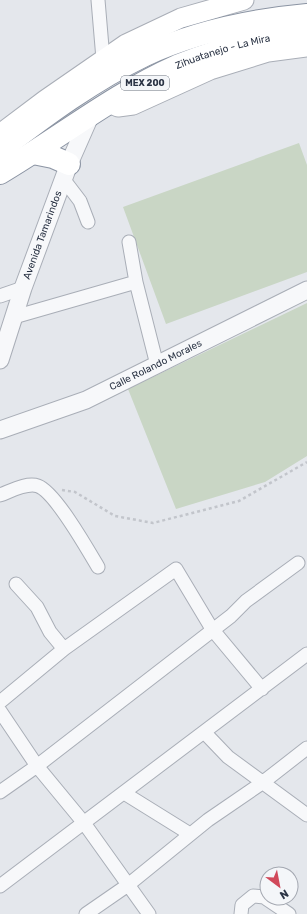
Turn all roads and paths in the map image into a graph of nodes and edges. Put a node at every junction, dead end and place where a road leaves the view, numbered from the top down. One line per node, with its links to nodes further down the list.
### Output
1 (98, 0): 6 (street)
2 (244, 0): 6 (main road)
3 (307, 15): 6 (highway, Zihuatanejo - La Mira / MEX 200)
4 (307, 32): 7 (highway, Zihuatanejo - La Mira / MEX 200)
5 (307, 47): 7 (main road)
6 (112, 64): 7 (highway); 8 (main road); 9 (highway, Zihuatanejo - La Mira / MEX 200)
7 (100, 108): 10 (highway, Zihuatanejo - La Mira / MEX 200); 11 (street, Avenida Tamarindos)
8 (0, 134)
9 (0, 150)
10 (33, 154): 11 (highway); 12 (highway, Zihuatanejo - La Mira / MEX 200)
11 (67, 172): 13 (street); 16 (street, Avenida Tamarindos)
12 (0, 173)
13 (88, 222)
14 (129, 242): 15 (street)
15 (136, 282): 19 (street); 21 (street)
16 (23, 288): 18 (street); 19 (street, Avenida Tamarindos)
17 (307, 290): 21 (street, Calle Rolando Morales)
18 (0, 296)
19 (14, 317): 20 (street, Avenida Tamarindos)
20 (0, 360)
21 (158, 366): 22 (street, Calle Rolando Morales)
22 (0, 430)
23 (307, 462): 24 (path)
24 (40, 487): 25 (street); 27 (street)
25 (0, 495)
26 (298, 563): 29 (street)
27 (98, 567)
28 (16, 584): 30 (street)
29 (212, 629): 30 (street); 32 (street); 37 (street)
30 (64, 649): 33 (street)
31 (307, 654): 32 (street)
32 (262, 689): 35 (street)
33 (0, 702)
34 (0, 711): 37 (street)
35 (205, 732): 38 (street); 40 (street)
36 (307, 748): 38 (street)
37 (37, 766): 39 (street); 42 (street)
38 (262, 783): 41 (street); 43 (street)
39 (0, 792)
40 (124, 793): 42 (street); 43 (street)
41 (307, 816)
42 (84, 823): 44 (street); 45 (street)
43 (190, 834): 45 (street)
44 (2, 879)
45 (128, 885): 46 (street); 47 (street)
46 (86, 914)
47 (149, 914)
48 (241, 914): 49 (street)
49 (289, 914)

